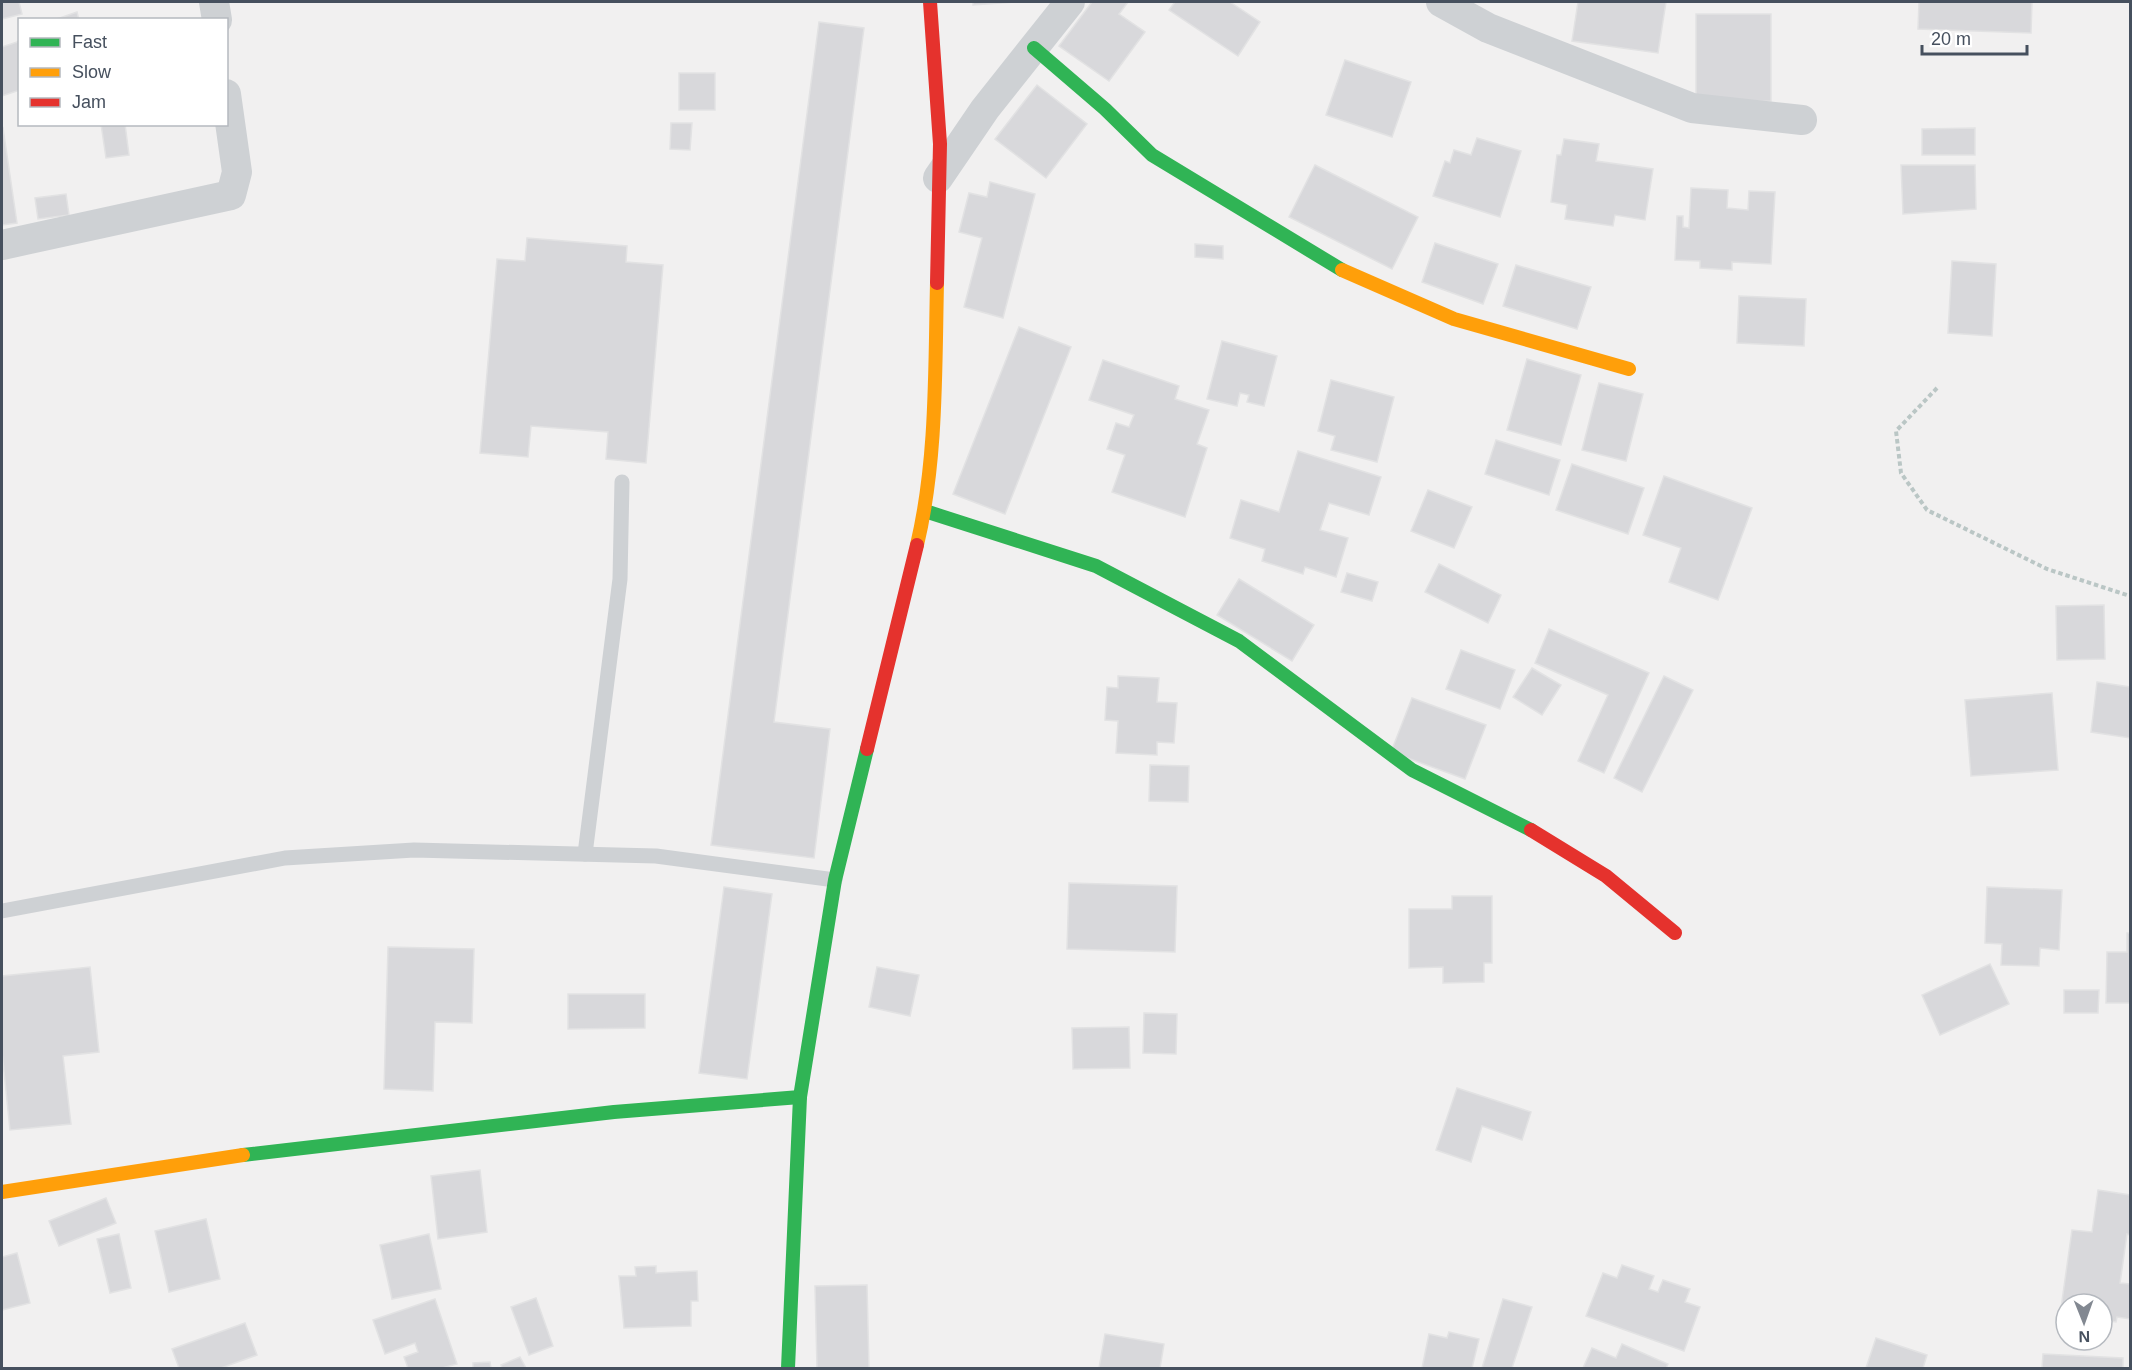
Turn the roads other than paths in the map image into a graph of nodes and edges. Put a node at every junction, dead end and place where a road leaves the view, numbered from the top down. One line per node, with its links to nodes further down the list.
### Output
1 (214, 2): 5 (street)
2 (930, 2): 9 (street)
3 (1070, 2): 6 (street)
4 (1441, 2): 8 (street)
5 (216, 18)
6 (1034, 48): 9 (street); 11 (street)
7 (228, 108): 10 (street)
8 (1802, 120)
9 (938, 178): 13 (street)
10 (2, 245)
11 (1629, 369)
12 (622, 482): 14 (lane)
13 (925, 512): 15 (street); 17 (street)
14 (585, 854): 15 (lane); 16 (lane)
15 (836, 880): 18 (street)
16 (2, 911)
17 (1675, 933)
18 (800, 1097): 19 (street); 20 (street)
19 (2, 1192)
20 (788, 1368)

